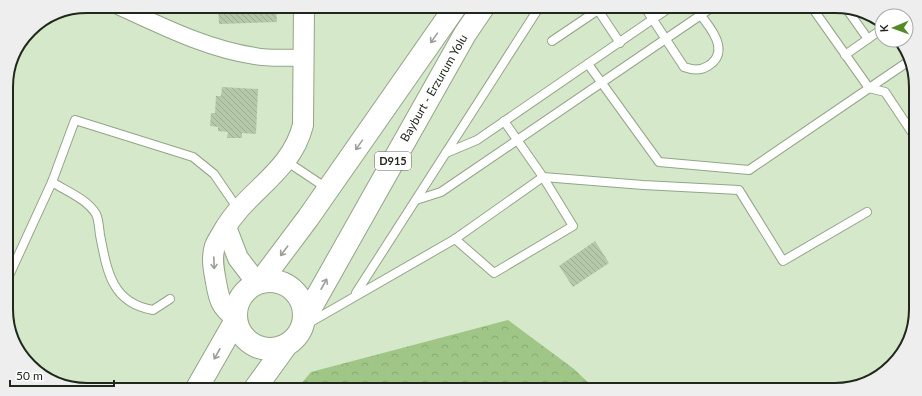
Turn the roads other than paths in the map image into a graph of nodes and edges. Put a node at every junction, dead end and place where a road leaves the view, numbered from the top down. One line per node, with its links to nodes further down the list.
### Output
1 (133, 13): 21 (street)
2 (304, 13): 21 (street)
3 (451, 13): 33 (highway, Bayburt - Erzurum Yolu / D915, one-way to 33)
4 (479, 13): 44 (highway, Bayburt - Erzurum Yolu / D915, one-way to 4)
5 (536, 13): 29 (lane)
6 (594, 13): 18 (lane)
7 (600, 13): 19 (lane)
8 (648, 13): 14 (lane)
9 (662, 13): 14 (lane)
10 (703, 13): 12 (lane)
11 (816, 13): 20 (lane)
12 (700, 15): 16 (lane); 16 (lane)
13 (851, 15): 17 (lane)
14 (653, 20): 16 (lane); 19 (lane)
15 (874, 35): 17 (lane)
16 (666, 39): 24 (lane)
17 (868, 39): 20 (lane)
18 (552, 41)
19 (620, 42): 22 (lane)
20 (845, 55): 25 (lane)
21 (304, 58): 30 (street)
22 (588, 64): 24 (lane); 26 (lane)
23 (905, 64): 25 (lane)
24 (601, 83): 25 (lane); 28 (lane)
25 (869, 88): 27 (lane)
26 (504, 121): 28 (lane); 29 (lane)
27 (909, 127)
28 (517, 140): 31 (lane); 34 (lane)
29 (446, 153): 34 (lane)
30 (286, 161): 33 (lane); 35 (street)
31 (543, 178): 36 (lane); 38 (lane); 38 (lane)
32 (52, 182): 35 (lane); 39 (lane); 42 (lane)
33 (328, 189): 40 (highway, Bayburt - Erzurum Yolu / D915, one-way to 40)
34 (416, 200): 41 (lane)
35 (238, 210): 37 (street)
36 (867, 212)
37 (226, 227): 40 (street); 43 (street, one-way to 43)
38 (455, 239): 41 (lane)
39 (13, 267)
40 (259, 283): 43 (highway, Bayburt - Erzurum Yolu); 44 (highway)
41 (354, 296): 44 (lane)
42 (170, 299)
43 (236, 319): 45 (highway); 46 (highway, Bayburt - Erzurum Yolu, one-way to 46)
44 (304, 322): 45 (highway, Bayburt - Erzurum Yolu)
45 (285, 347): 47 (highway, Bayburt - Erzurum Yolu)
46 (200, 383)
47 (259, 383)

